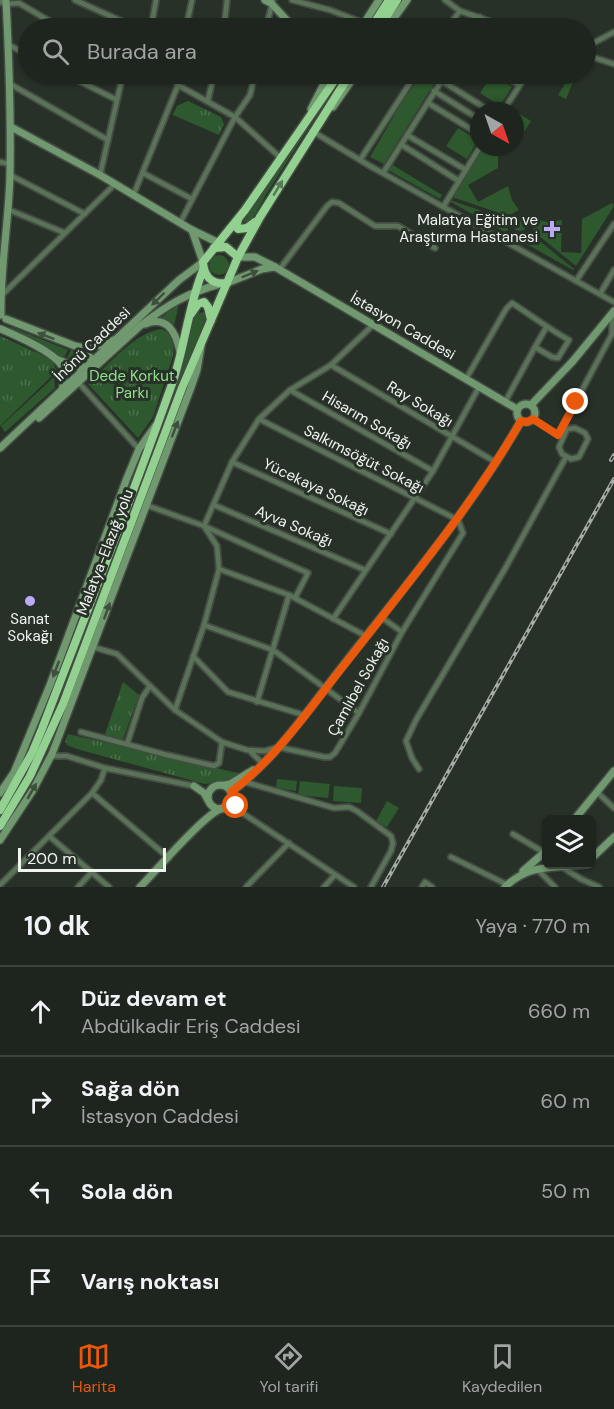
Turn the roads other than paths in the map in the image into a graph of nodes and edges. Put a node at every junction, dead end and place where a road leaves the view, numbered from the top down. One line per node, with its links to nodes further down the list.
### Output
1 (75, 0): 16 (street)
2 (156, 0): 17 (street)
3 (192, 0): 18 (street)
4 (227, 0): 19 (street)
5 (292, 0): 22 (street)
6 (379, 0): 23 (main road)
7 (389, 0): 24 (highway)
8 (397, 0): 25 (highway)
9 (407, 0): 26 (main road)
10 (445, 0): 13 (street)
11 (270, 1): 20 (street); 21 (main road)
12 (4, 2): 15 (street); 30 (main road)
13 (460, 11): 14 (street); 27 (street)
14 (480, 17)
15 (44, 18)
16 (115, 18)
17 (153, 18)
18 (188, 18)
19 (225, 18)
20 (267, 18)
21 (285, 18)
22 (346, 18)
23 (370, 18)
24 (373, 18)
25 (385, 18)
26 (394, 18)
27 (455, 18)
28 (614, 32): 29 (street)
29 (596, 41)
30 (9, 45): 31 (street); 34 (main road)
31 (18, 50)
32 (596, 58): 33 (street)
33 (614, 64)
34 (10, 84): 55 (main road); 59 (street)
35 (85, 84): 48 (street)
36 (121, 84): 48 (street)
37 (212, 84): 49 (street)
38 (253, 84): 54 (street)
39 (328, 84): 62 (highway)
40 (343, 84): 56 (highway)
41 (349, 84): 56 (main road)
42 (409, 84): 63 (street)
43 (440, 84): 47 (street)
44 (447, 84): 50 (street)
45 (177, 85): 49 (street); 67 (street)
46 (519, 85): 51 (street)
47 (434, 91): 52 (street); 53 (street)
48 (117, 100): 59 (street)
49 (208, 100): 54 (street)
50 (476, 102)
51 (509, 102)
52 (428, 103): 57 (street); 58 (street)
53 (470, 113)
54 (235, 117): 62 (street); 74 (street)
55 (11, 127): 65 (main road); 70 (main road)
56 (314, 127): 63 (street); 79 (highway, one-way to 56)
57 (470, 129)
58 (407, 135): 60 (street); 66 (street)
59 (108, 140): 70 (street)
60 (402, 145): 68 (street); 71 (street)
61 (475, 156): 66 (street)
62 (281, 158): 77 (highway)
63 (360, 160): 68 (street)
64 (0, 162): 65 (street)
65 (10, 164): 69 (main road)
66 (466, 170): 71 (street)
67 (143, 173): 73 (street); 74 (street)
68 (383, 173): 75 (street)
69 (10, 175): 76 (main road); 78 (street)
70 (100, 175): 72 (main road)
71 (459, 181): 75 (street)
72 (115, 184): 73 (main road); 78 (street)
73 (134, 196): 81 (main road)
74 (192, 199): 81 (street)
75 (442, 207): 92 (street)
76 (7, 209): 80 (main road); 84 (street)
77 (245, 210): 79 (highway); 85 (highway)
78 (85, 214): 84 (street)
79 (260, 217): 87 (highway)
80 (3, 218): 91 (main road)
81 (180, 223): 83 (main road)
82 (614, 224): 92 (street)
83 (192, 230): 85 (main road); 88 (main road)
84 (65, 233): 96 (street)
85 (219, 246): 87 (highway); 88 (highway, Malatya-Elazığ yolu)
86 (435, 248): 89 (street)
87 (238, 257): 89 (main road, İstasyon Caddesi); 93 (highway, Malatya-Elazığ yolu)
88 (203, 266): 93 (highway); 94 (highway, Malatya-Elazığ yolu); 106 (main road, İnönü Caddesi, one-way to 106)
89 (277, 269): 93 (main road, one-way to 89); 102 (main road, İstasyon Caddesi)
90 (614, 270): 95 (street)
91 (0, 277): 96 (main road)
92 (576, 281): 95 (street)
93 (224, 284): 94 (main road); 101 (highway, Malatya-Elazığ yolu)
94 (195, 291): 100 (highway, Malatya-Elazığ yolu); 103 (main road)
95 (600, 294): 97 (street)
96 (0, 297): 99 (main road)
97 (614, 302)
98 (613, 312): 120 (main road); 127 (street)
99 (2, 316): 105 (main road); 108 (main road, one-way to 99)
100 (187, 321): 101 (highway); 110 (highway, Malatya-Elazığ yolu)
101 (211, 321): 107 (highway, Malatya-Elazığ yolu)
102 (374, 324): 112 (street); 114 (main road, İstasyon Caddesi)
103 (140, 326): 110 (main road); 113 (main road)
104 (546, 328): 109 (street); 109 (street); 114 (street)
105 (1, 329): 111 (main road)
106 (120, 336): 108 (main road); 113 (main road, İnönü Caddesi)
107 (201, 343): 135 (main road, one-way to 107); 183 (highway, Malatya-Elazığ yolu)
108 (75, 346): 113 (main road)
109 (535, 347): 119 (street)
110 (180, 355): 125 (highway, Malatya-Elazığ yolu)
111 (56, 359): 113 (main road); 118 (main road)
112 (331, 365): 117 (street); 126 (street, Ray Sokağı)
113 (91, 366): 115 (main road, İnönü Caddesi); 118 (main road, İnönü Caddesi)
114 (466, 379): 116 (main road, İstasyon Caddesi)
115 (78, 382): 128 (street); 129 (main road, İnönü Caddesi)
116 (479, 387): 119 (main road, İstasyon Caddesi); 126 (street)
117 (290, 390): 122 (street); 133 (street, Hisarım Sokağı)
118 (62, 392): 129 (main road, İnönü Caddesi)
119 (504, 402): 121 (main road, İstasyon Caddesi)
120 (531, 405): 121 (main road); 123 (main road)
121 (517, 409): 124 (main road)
122 (259, 419): 131 (street); 134 (street, Salkımsöğüt Sokağı)
123 (533, 419): 124 (main road); 127 (street)
124 (521, 421): 132 (main road)
125 (158, 422): 128 (main road); 157 (highway, Malatya-Elazığ yolu)
126 (451, 437): 132 (street, Ray Sokağı); 133 (street)
127 (561, 437): 130 (street); 130 (street)
128 (139, 449): 168 (main road, one-way to 168)
129 (0, 450)
130 (567, 456): 166 (street)
131 (232, 462): 136 (street); 139 (street, Yücekaya Sokağı)
132 (497, 463): 137 (main road)
133 (432, 471): 134 (street)
134 (414, 498): 137 (street, Salkımsöğüt Sokağı); 139 (street)
135 (146, 505): 138 (street); 148 (main road, one-way to 135)
136 (214, 505): 138 (street); 141 (street, Ayva Sokağı)
137 (458, 520): 143 (main road); 146 (street, Çamlıbel Sokağı)
138 (204, 526): 140 (street); 142 (street)
139 (391, 534): 141 (street)
140 (219, 569): 142 (street); 145 (street)
141 (365, 570): 144 (street)
142 (292, 597): 144 (street); 149 (street)
143 (381, 617): 146 (street); 147 (main road)
144 (333, 619): 147 (street)
145 (204, 625): 149 (street); 150 (street)
146 (402, 632): 155 (street, Çamlıbel Sokağı)
147 (366, 636): 152 (main road)
148 (93, 647): 151 (street); 163 (main road)
149 (273, 650): 152 (street); 153 (street)
150 (193, 656): 153 (street); 154 (street)
151 (150, 686): 154 (street); 160 (street)
152 (326, 687): 155 (street); 156 (main road)
153 (257, 702): 156 (street)
154 (175, 710): 159 (street)
155 (359, 713): 161 (street, Çamlıbel Sokağı)
156 (304, 715): 161 (main road)
157 (42, 729): 168 (main road); 179 (highway, Malatya-Elazığ yolu)
158 (81, 732): 160 (street)
159 (222, 742): 160 (street); 162 (street)
160 (127, 744)
161 (278, 747): 162 (street); 164 (main road)
162 (248, 750): 164 (street)
163 (51, 756): 165 (street); 187 (main road, one-way to 163)
164 (262, 763): 169 (main road); 170 (main road)
165 (105, 768): 171 (street); 174 (street)
166 (419, 769)
167 (614, 771): 172 (main road)
168 (13, 775): 173 (main road)
169 (245, 782): 175 (main road); 208 (street)
170 (220, 785): 171 (main road); 175 (main road); 176 (main road)
171 (194, 786): 176 (main road)
172 (597, 792): 177 (street); 181 (main road)
173 (0, 793)
174 (92, 793): 185 (street); 193 (street)
175 (231, 794): 178 (main road); 180 (main road)
176 (208, 798): 178 (main road); 182 (main road)
177 (614, 806)
178 (223, 808): 180 (main road); 182 (main road)
179 (0, 810)
180 (241, 812): 188 (street)
181 (577, 815)
182 (206, 817): 193 (main road)
183 (0, 826)
184 (513, 834): 189 (street)
185 (49, 836): 197 (street); 200 (street)
186 (614, 837): 190 (main road)
187 (0, 840)
188 (289, 843): 198 (street); 205 (street)
189 (542, 850)
190 (596, 853)
191 (542, 855): 199 (main road)
192 (451, 857): 201 (street)
193 (169, 858): 204 (main road)
194 (542, 868): 195 (main road)
195 (537, 869): 199 (main road); 211 (street)
196 (562, 869): 212 (street)
197 (92, 873): 202 (street); 203 (street)
198 (335, 875): 206 (street); 207 (street)
199 (516, 877): 201 (main road)
200 (0, 885)
201 (507, 886)
202 (78, 887)
203 (109, 887)
204 (140, 887)
205 (246, 887)
206 (324, 887)
207 (354, 887)
208 (371, 887)
209 (422, 887): 210 (street)
210 (432, 887)
211 (555, 887)
212 (599, 887)

